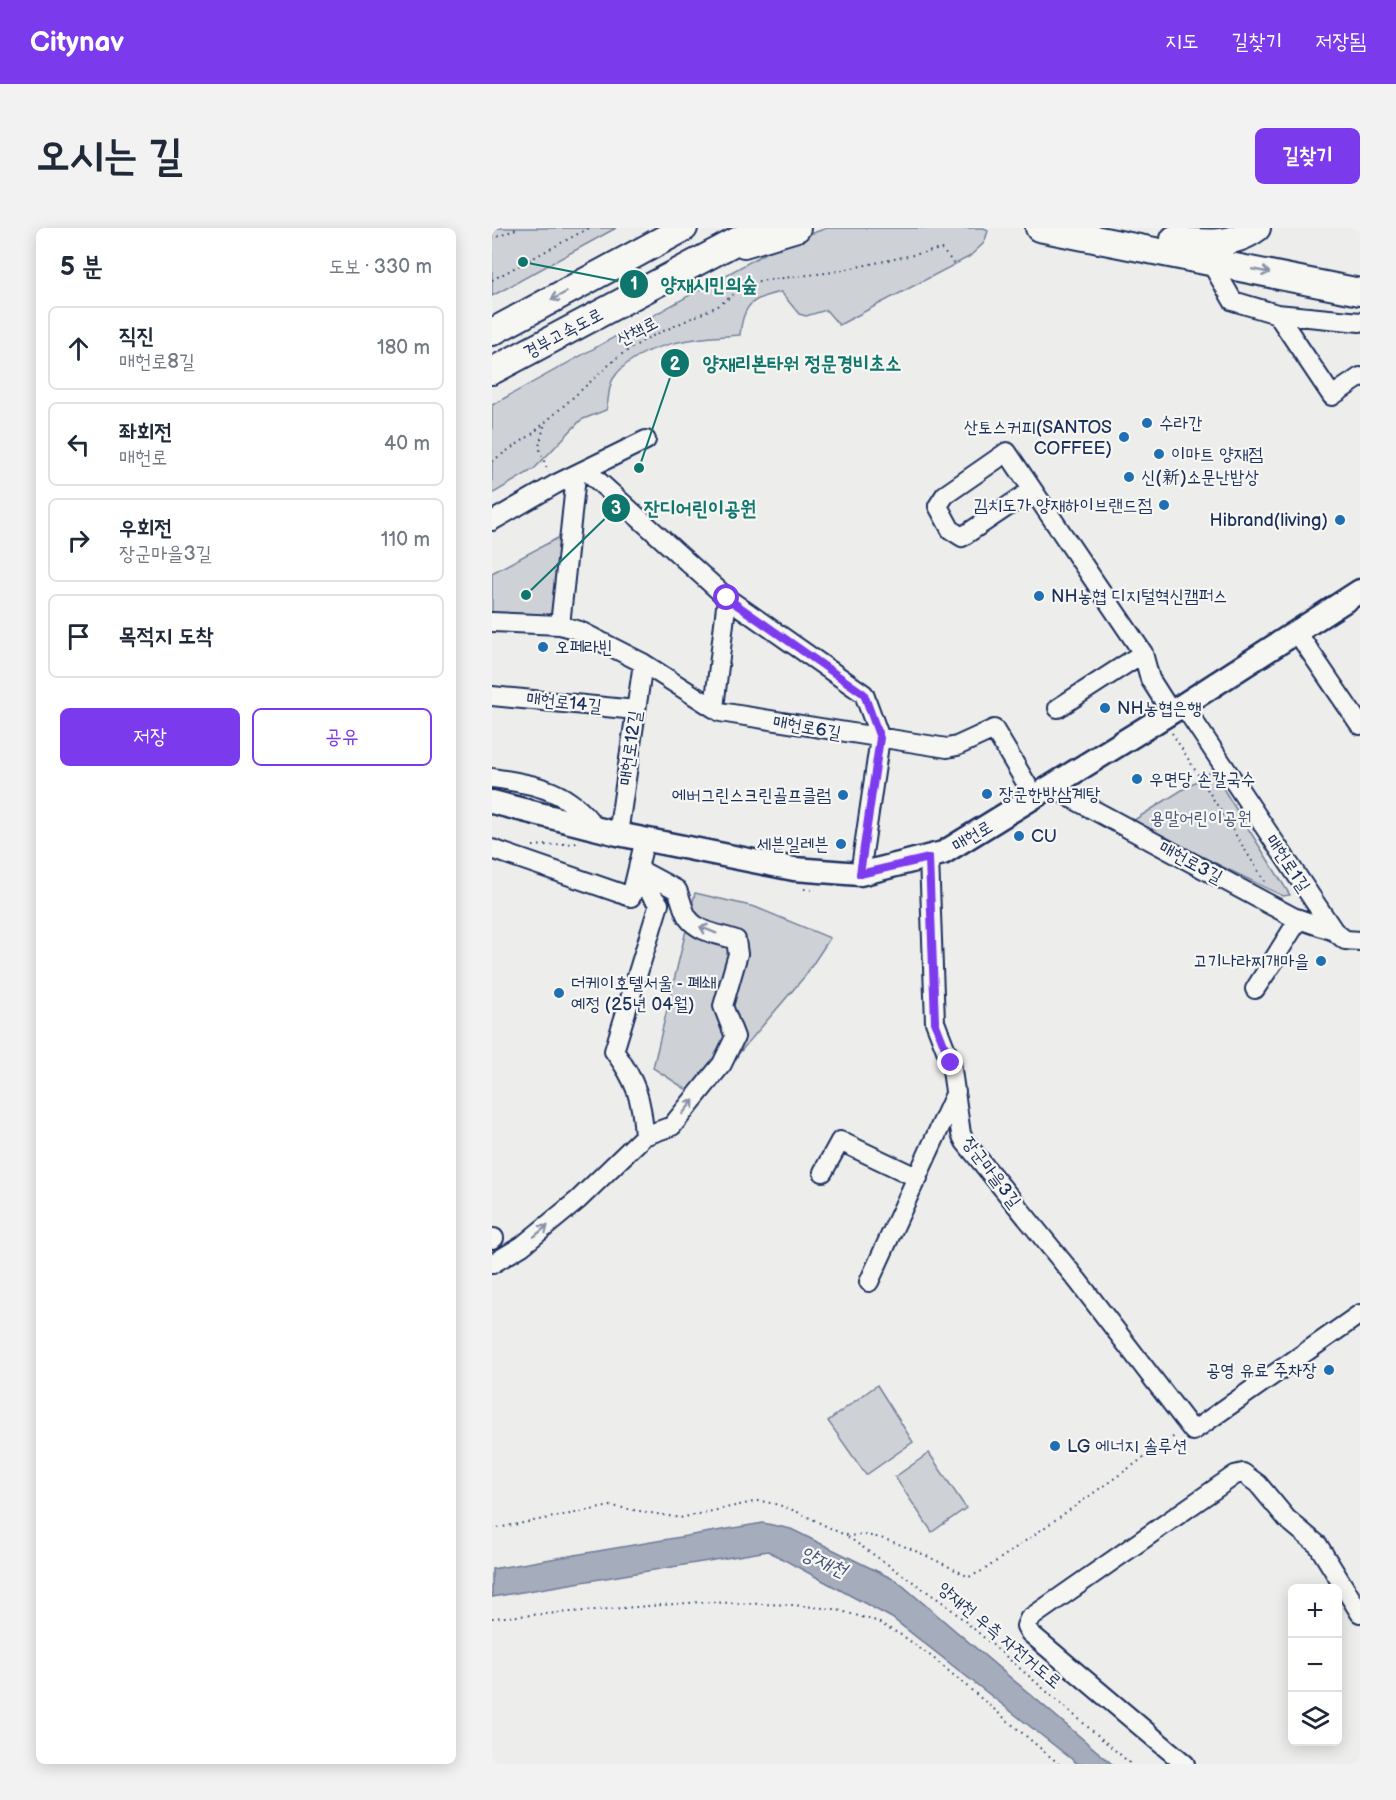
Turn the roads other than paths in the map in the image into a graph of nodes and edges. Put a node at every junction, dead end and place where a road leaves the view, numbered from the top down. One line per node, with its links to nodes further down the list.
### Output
1 (684, 228): 13 (highway, 경부고속도로, one-way to 13)
2 (761, 228): 8 (highway, 경부고속도로)
3 (797, 228): 8 (highway)
4 (1039, 228): 9 (highway)
5 (1127, 228): 7 (highway)
6 (1257, 228): 7 (highway)
7 (1166, 232)
8 (715, 252): 14 (highway, 경부고속도로)
9 (1210, 261): 10 (highway, one-way to 10); 11 (street)
10 (1360, 292)
11 (1277, 314): 12 (street); 15 (street)
12 (1360, 322)
13 (492, 332)
14 (492, 371)
15 (1360, 377)
16 (646, 440): 17 (street)
17 (581, 473): 19 (street); 21 (street); 23 (street)
18 (1032, 490): 18 (street, 매헌로1길); 25 (street, 매헌로1길)
19 (492, 521)
20 (1360, 591): 24 (main road, 매헌로)
21 (727, 598): 28 (street); 33 (street)
22 (492, 622): 23 (street, 매헌로6길)
23 (560, 625): 26 (street, 매헌로6길)
24 (1296, 631): 31 (main road, 매헌로); 32 (street)
25 (1143, 653): 29 (street); 31 (street, 매헌로1길)
26 (643, 663): 28 (street, 매헌로6길); 30 (street, 매헌로12길)
27 (492, 696): 30 (street, 매헌로14길)
28 (714, 708): 33 (street, 매헌로6길)
29 (1058, 708)
30 (636, 710): 38 (street, 매헌로12길)
31 (1174, 716): 35 (main road, 매헌로); 45 (street, 매헌로1길)
32 (1360, 725)
33 (880, 738): 35 (street, 매헌로6길); 43 (street)
34 (492, 778): 37 (street)
35 (1043, 792): 41 (main road, 매헌로); 44 (street, 매헌로3길)
36 (492, 802): 37 (main road, 매헌로)
37 (596, 829): 38 (main road, 매헌로)
38 (618, 834): 39 (main road, 매헌로)
39 (645, 839): 42 (street); 43 (main road, 매헌로)
40 (492, 849): 42 (street)
41 (929, 858): 43 (main road, 매헌로); 48 (street, 장군마을3길)
42 (637, 873): 49 (street); 49 (street, one-way to 42)
43 (860, 874)
44 (1299, 919): 45 (street, 매헌로3길); 47 (street)
45 (1334, 931): 46 (street, 매헌로3길)
46 (1359, 942)
47 (1255, 989)
48 (957, 1091): 51 (street); 54 (street, 장군마을3길)
49 (644, 1136): 52 (street, one-way to 49)
50 (823, 1172): 51 (street)
51 (918, 1178): 53 (street)
52 (492, 1263)
53 (869, 1282)
54 (1360, 1314)
55 (1360, 1613): 56 (street)
56 (1185, 1764)

